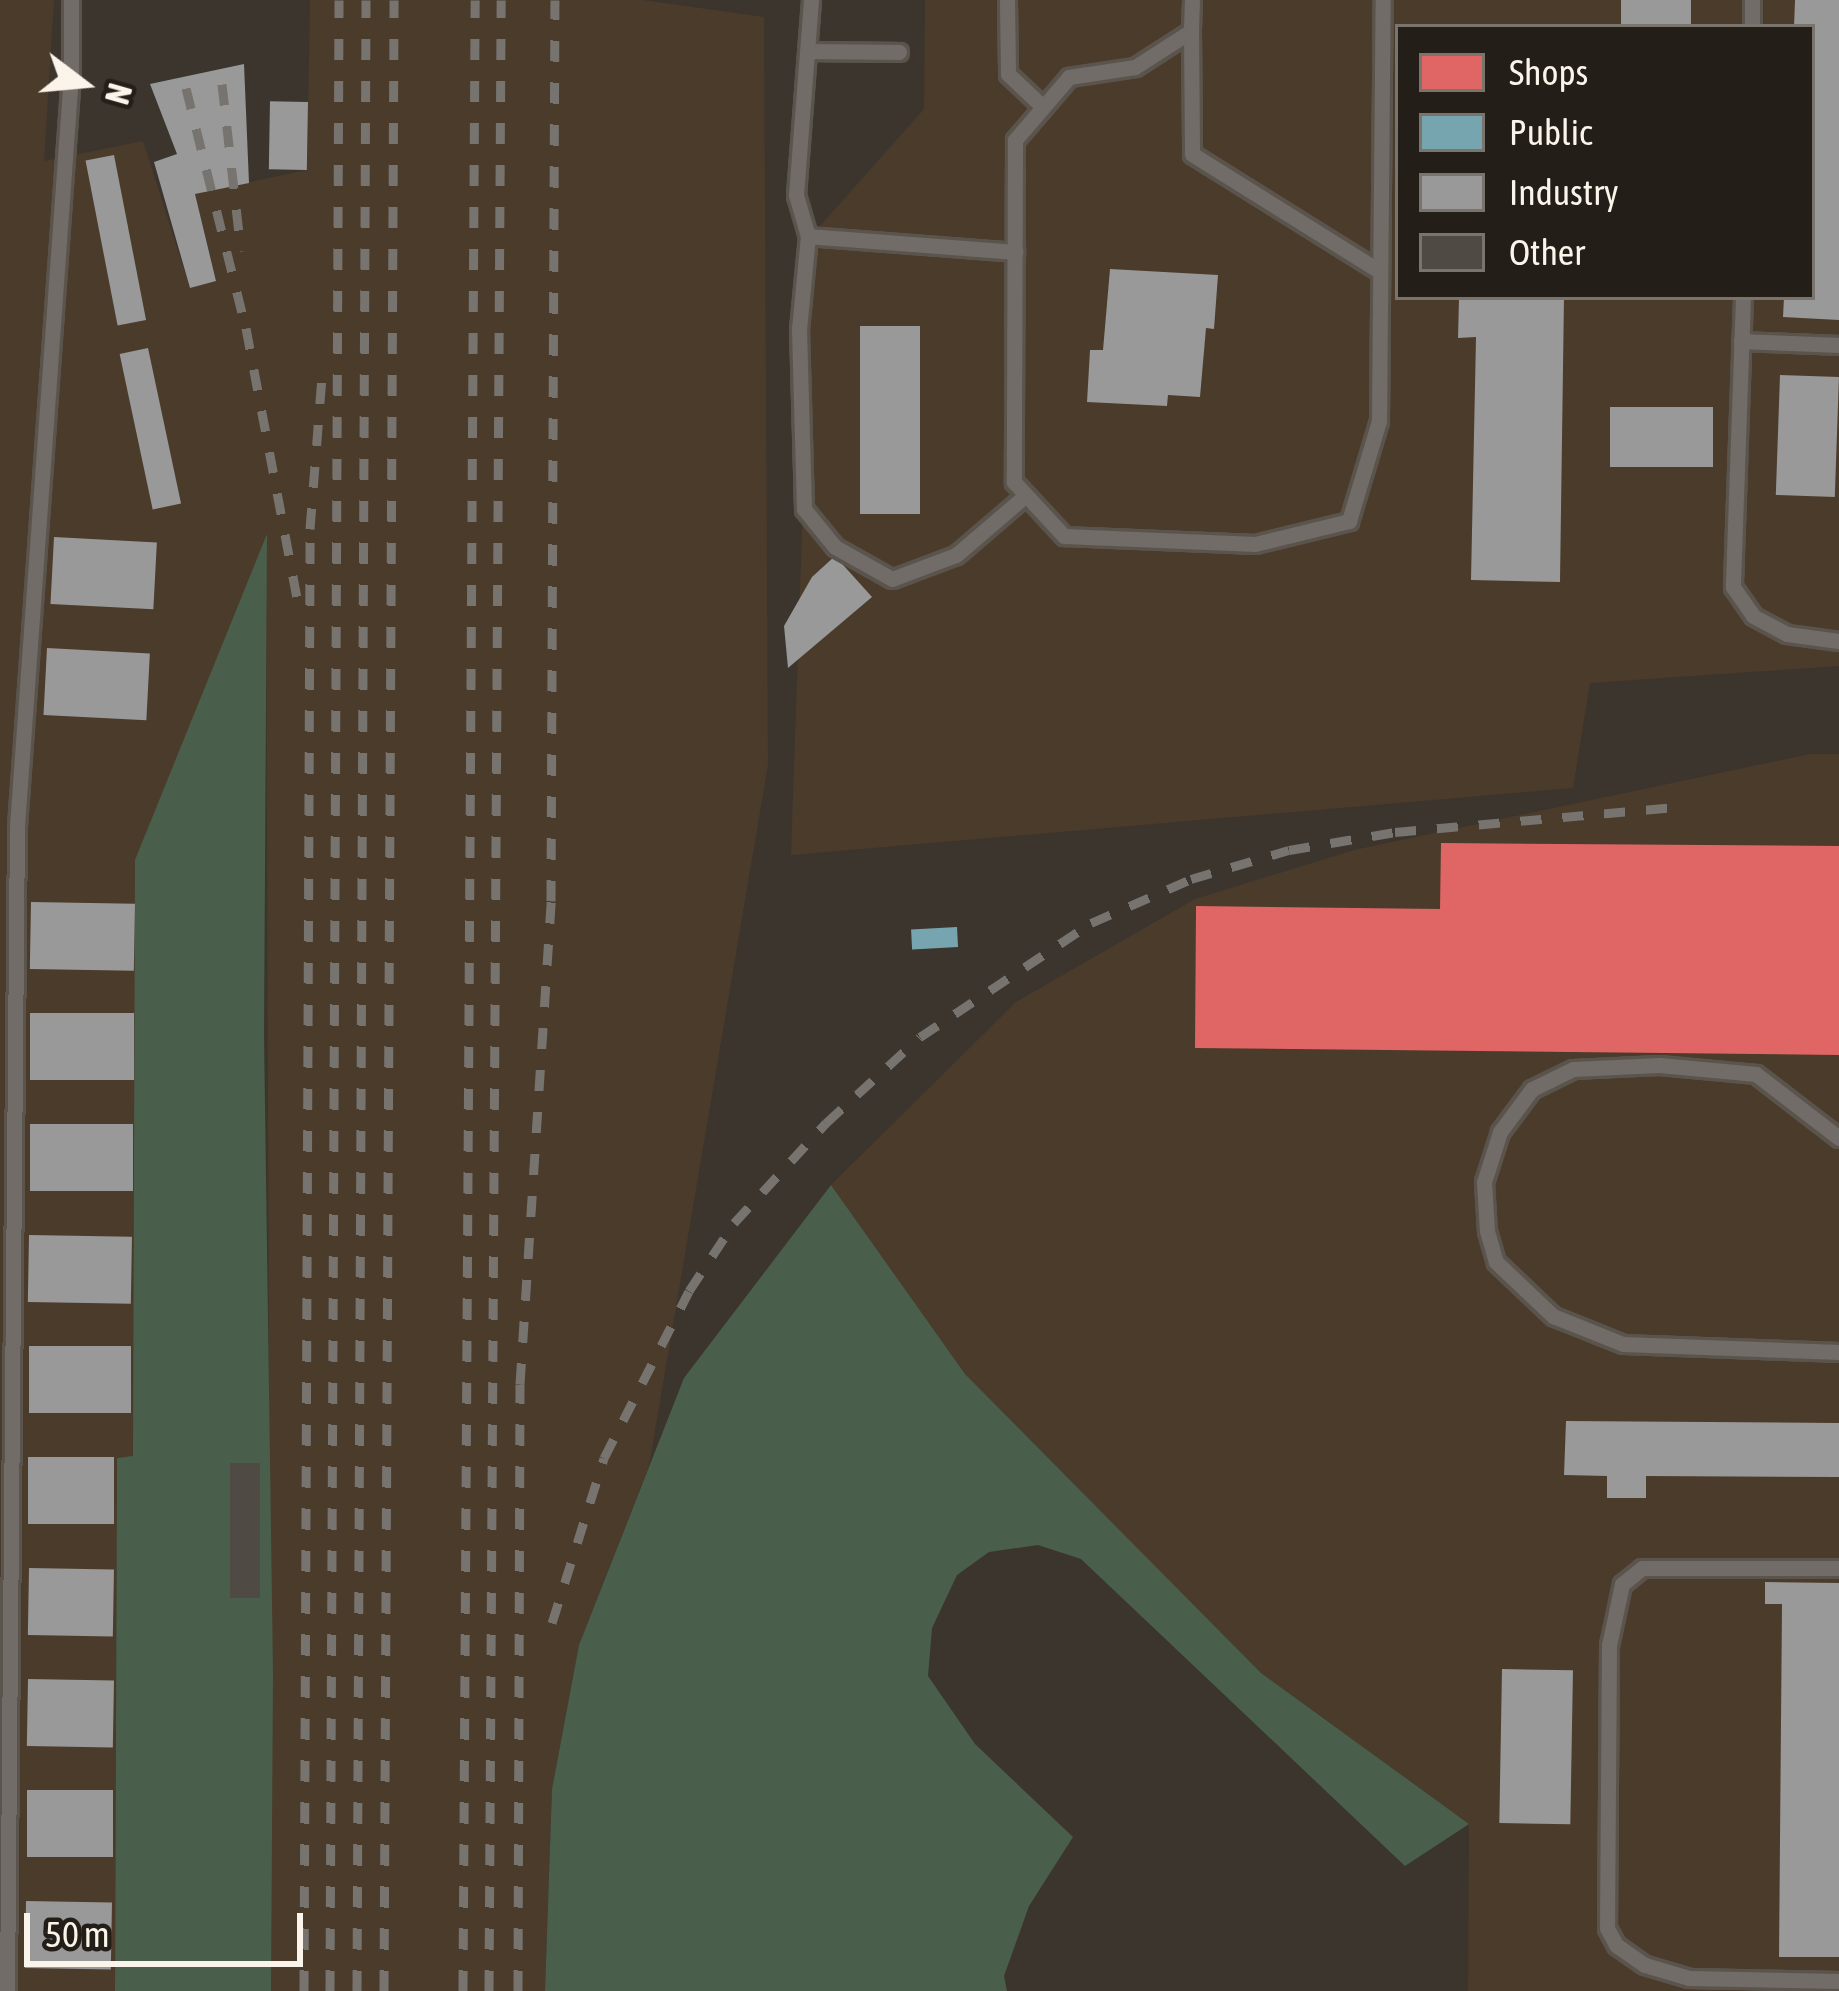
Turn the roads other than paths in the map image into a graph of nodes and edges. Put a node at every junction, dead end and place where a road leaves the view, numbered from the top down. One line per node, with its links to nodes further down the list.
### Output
1 (71, 0): 22 (lane)
2 (812, 0): 7 (lane)
3 (1007, 0): 9 (lane)
4 (1192, 0): 6 (lane)
5 (1383, 0): 12 (lane)
6 (1191, 31): 9 (lane); 12 (lane)
7 (809, 51): 8 (lane); 10 (lane)
8 (899, 52)
9 (1043, 107): 11 (lane)
10 (808, 236): 11 (lane); 16 (lane)
11 (1015, 252): 16 (lane)
12 (1378, 271): 16 (lane)
13 (1743, 300): 14 (lane)
14 (1741, 341): 15 (lane); 17 (lane)
15 (1839, 345)
16 (1026, 495)
17 (1839, 641)
18 (1839, 1138): 19 (lane)
19 (1839, 1352)
20 (1839, 1568): 21 (lane)
21 (1839, 1982)
22 (7, 1991)

